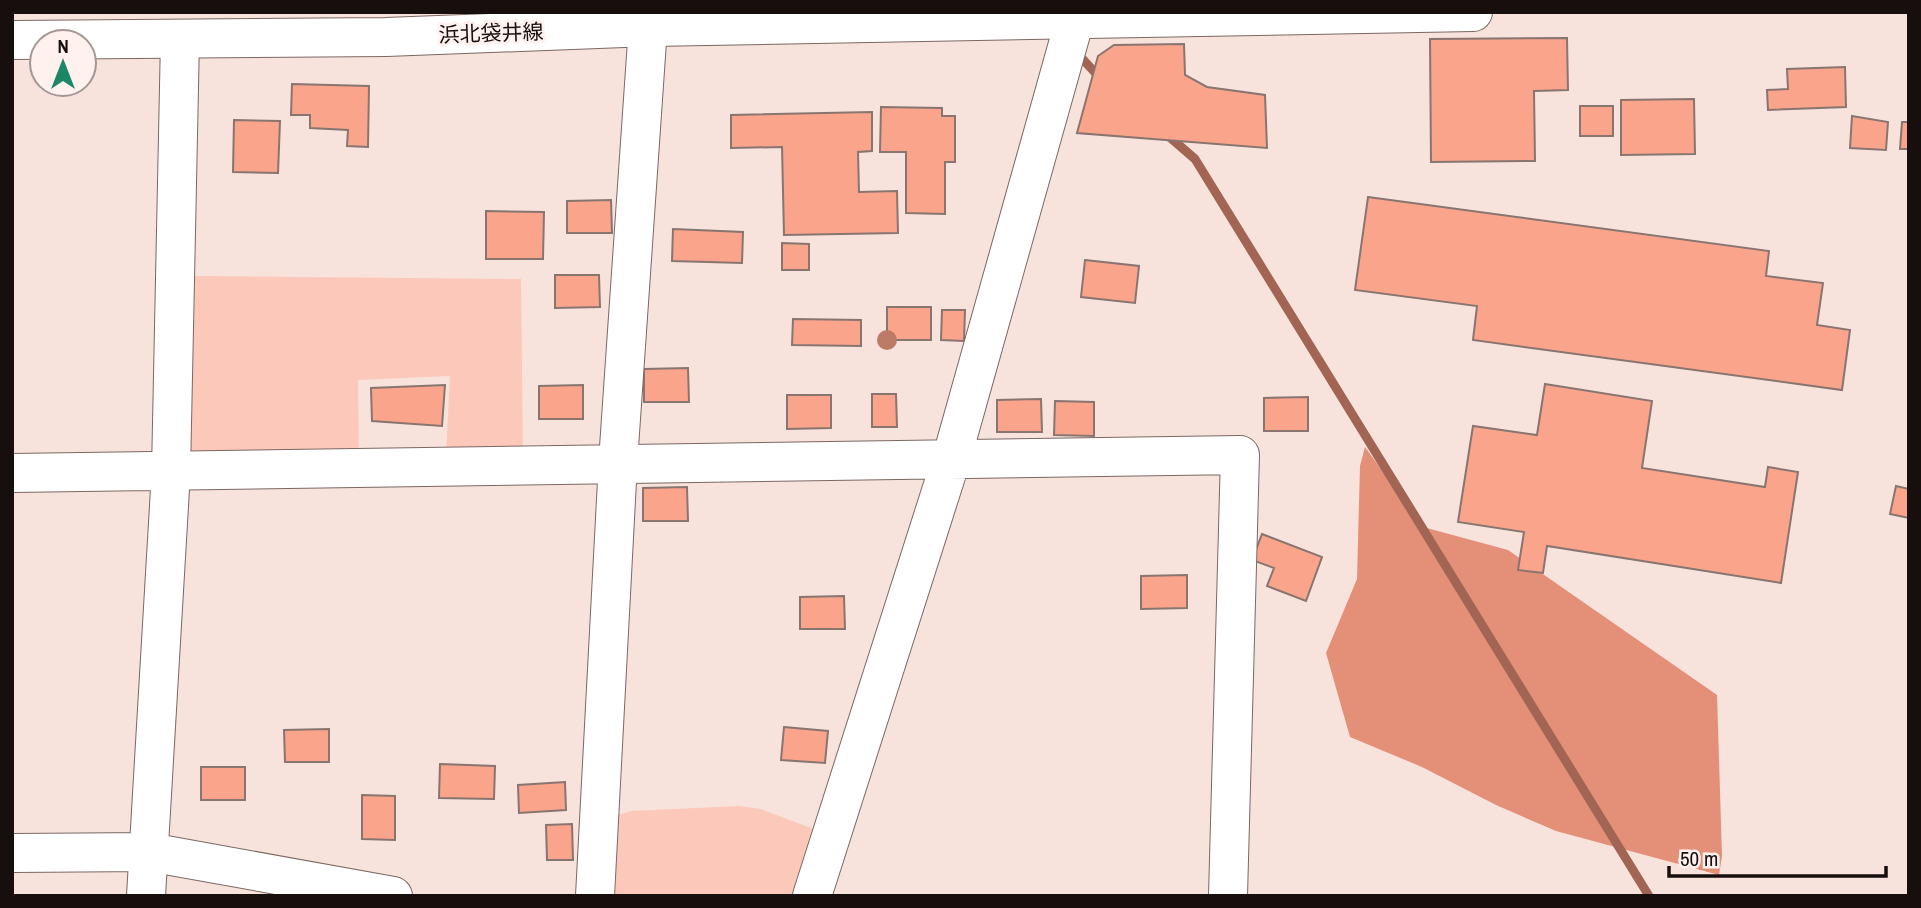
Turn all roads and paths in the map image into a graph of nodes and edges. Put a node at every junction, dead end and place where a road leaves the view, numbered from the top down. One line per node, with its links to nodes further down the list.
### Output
1 (1473, 12): 2 (street, 浜北袋井線)
2 (1076, 16): 3 (street, 浜北袋井線); 7 (street)
3 (650, 20): 4 (street, 浜北袋井線); 8 (street)
4 (386, 24): 5 (street, 浜北袋井線)
5 (180, 39): 6 (street, 浜北袋井線); 9 (street)
6 (12, 40)
7 (953, 457): 8 (street); 16 (street); 17 (street)
8 (618, 462): 9 (street); 15 (street)
9 (171, 472): 10 (street); 11 (street)
10 (12, 473)
11 (149, 852): 12 (street); 13 (street); 14 (street)
12 (12, 853)
13 (146, 896)
14 (393, 896)
15 (595, 896)
16 (812, 896)
17 (1228, 896)

